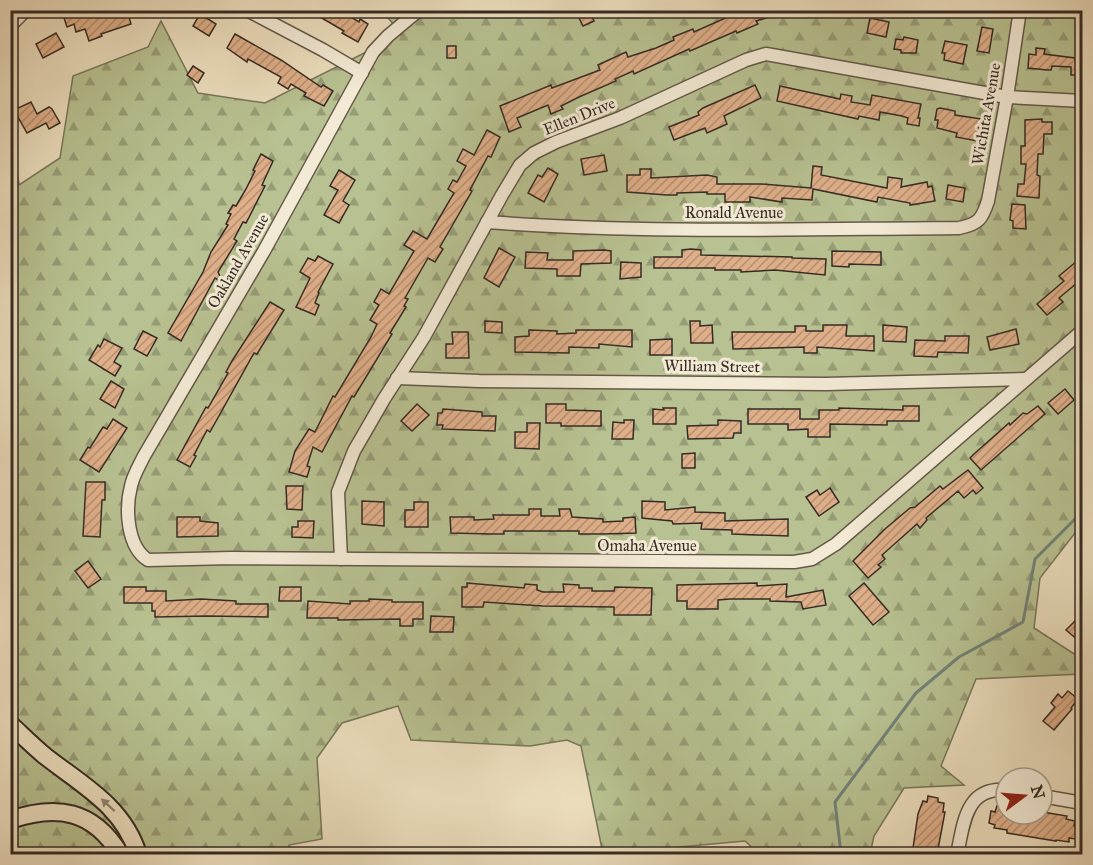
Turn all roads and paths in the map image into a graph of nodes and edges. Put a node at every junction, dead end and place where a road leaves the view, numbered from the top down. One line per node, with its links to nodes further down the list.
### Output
1 (26, 10): 5 (street)
2 (247, 10): 6 (street)
3 (419, 10): 6 (street, Oakland Avenue)
4 (1020, 10): 7 (street, Wichita Avenue)
5 (10, 26)
6 (362, 73): 14 (street, Oakland Avenue)
7 (1007, 98): 8 (street, Ellen Drive); 9 (street, Wichita Avenue); 10 (street, Ellen Drive)
8 (1083, 101)
9 (978, 220): 10 (street, Ronald Avenue)
10 (488, 222): 12 (street, Ellen Drive)
11 (1083, 331): 13 (street, Omaha Avenue)
12 (397, 378): 13 (street, William Street); 15 (street, Ellen Drive)
13 (1026, 379): 15 (street, Omaha Avenue)
14 (135, 546): 15 (street, Omaha Avenue)
15 (341, 559)
16 (10, 724): 22 (highway, one-way to 16)
17 (994, 790): 23 (street)
18 (1054, 797): 19 (street)
19 (1083, 803)
20 (10, 820): 21 (highway)
21 (120, 855)
22 (138, 855)
23 (957, 855)

